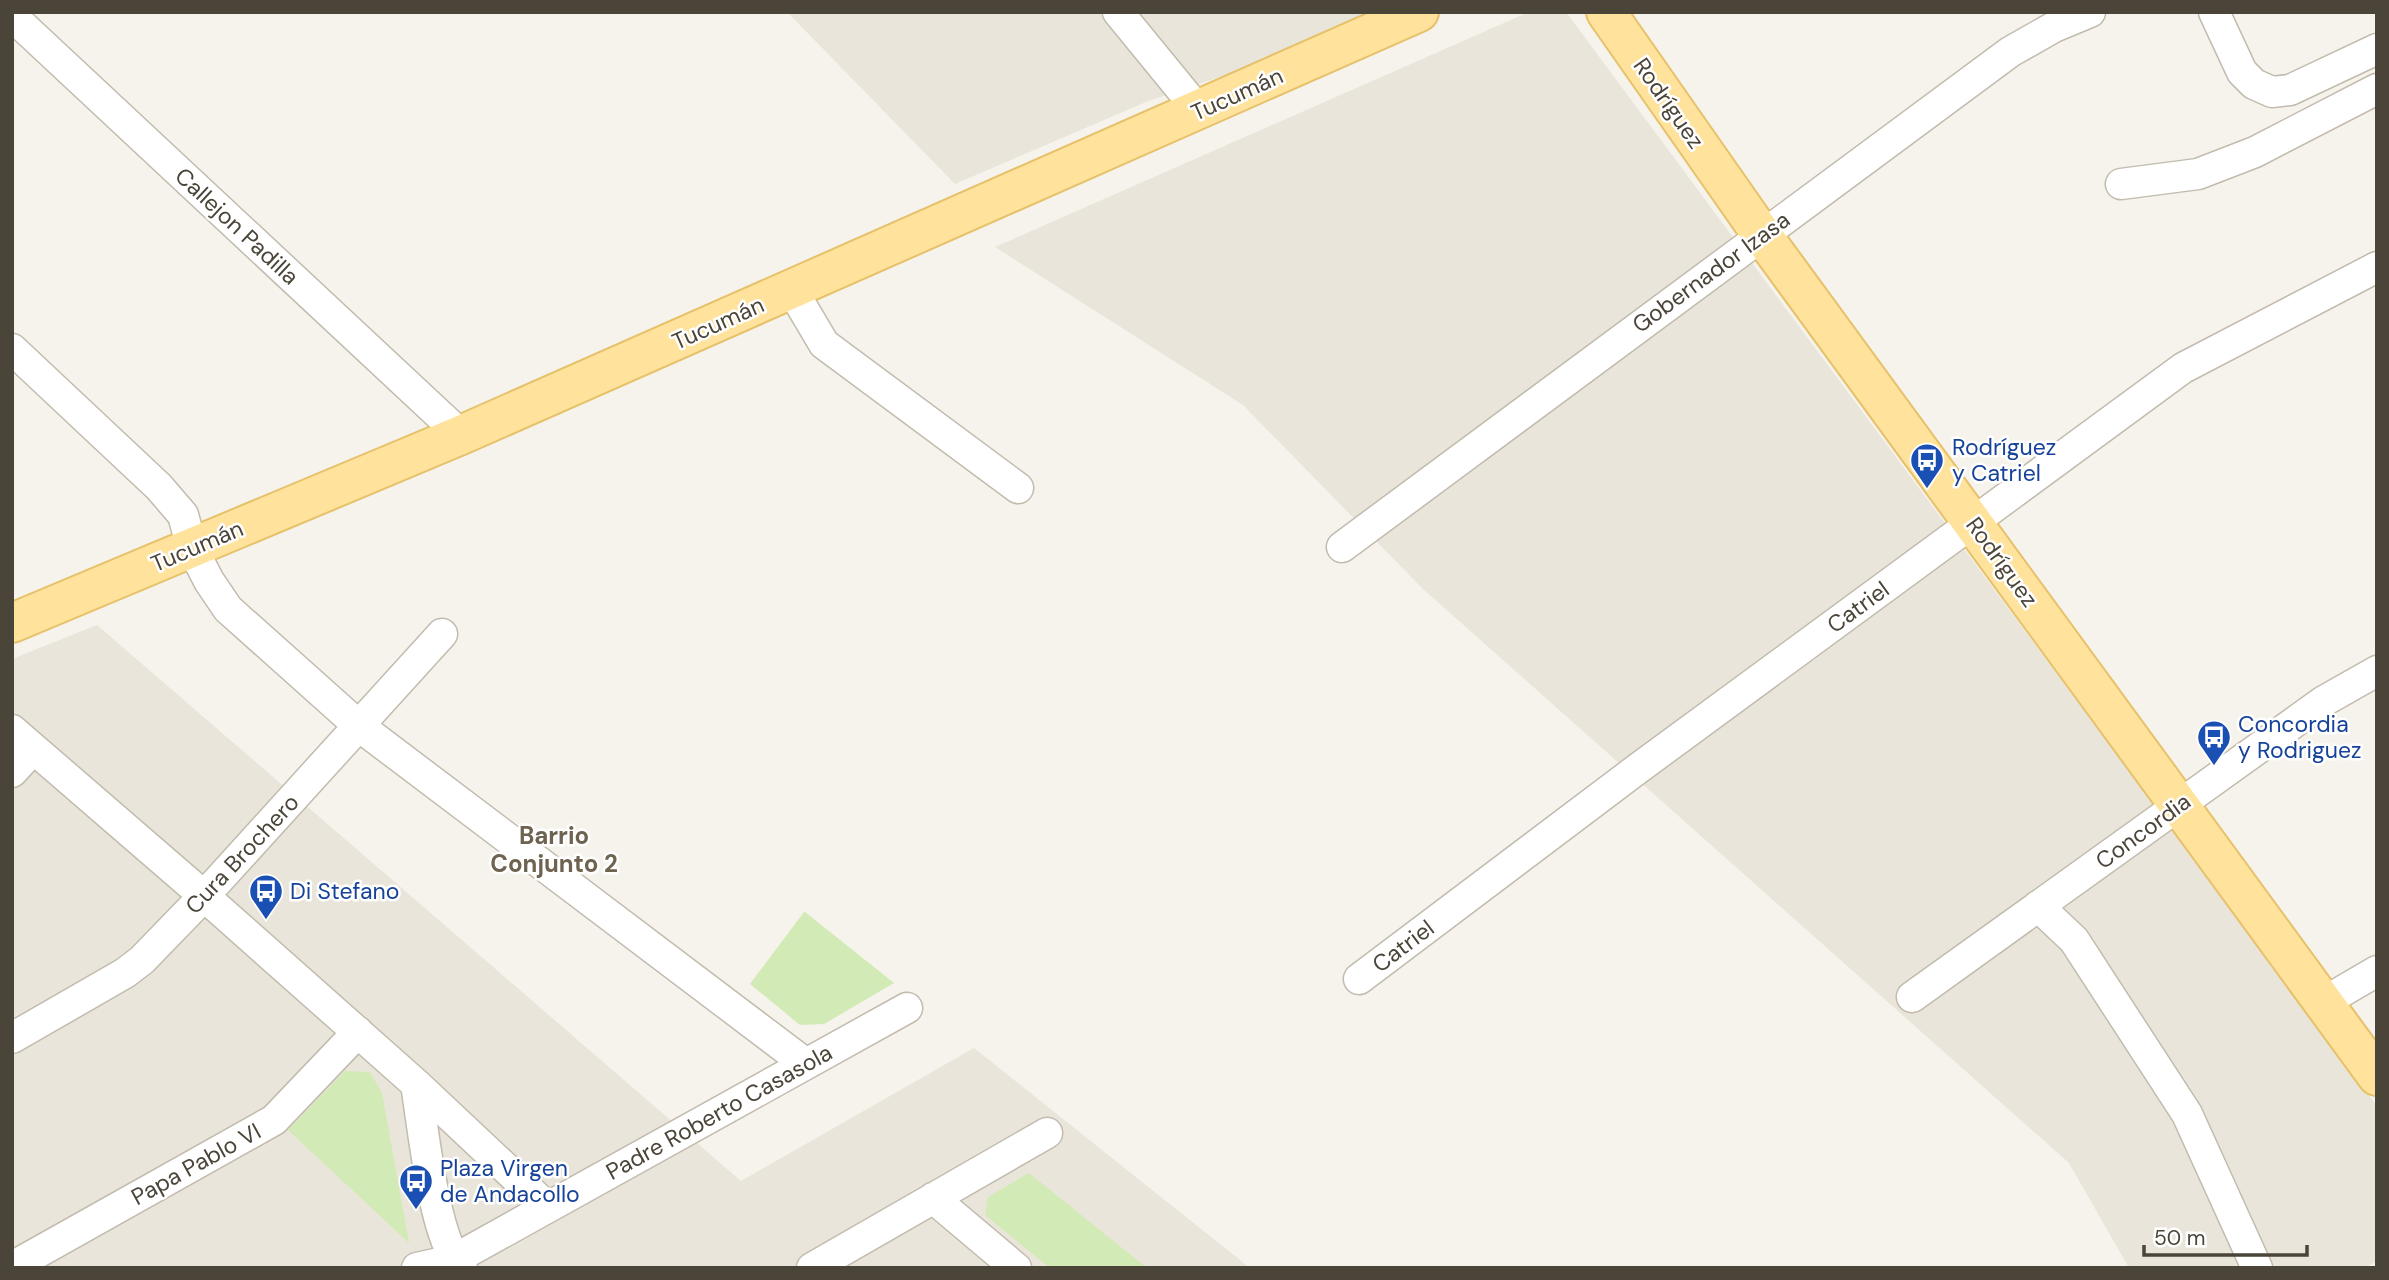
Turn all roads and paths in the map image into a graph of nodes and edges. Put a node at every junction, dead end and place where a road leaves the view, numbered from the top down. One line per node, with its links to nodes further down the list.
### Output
1 (1118, 12): 9 (street)
2 (1419, 12): 9 (main road, Tucumán)
3 (1606, 12): 11 (main road, Rodríguez)
4 (2090, 12): 11 (street, Gobernador Izasa)
5 (2214, 12): 7 (street)
6 (12, 16): 15 (street, Callejon Padilla)
7 (2377, 49)
8 (2377, 89): 10 (street)
9 (1199, 111): 13 (main road, Tucumán)
10 (2121, 184)
11 (1762, 235): 17 (main road, Rodríguez); 18 (street, Gobernador Izasa)
12 (2377, 267): 17 (street, Catriel)
13 (792, 290): 15 (main road, Tucumán); 16 (street)
14 (12, 349): 19 (street)
15 (461, 435): 19 (main road, Tucumán)
16 (1018, 488)
17 (1973, 522): 26 (main road, Rodríguez); 30 (street, Catriel)
18 (1342, 547)
19 (192, 548): 20 (main road, Tucumán); 23 (street)
20 (12, 623)
21 (442, 634): 23 (street, Cura Brochero)
22 (2377, 671): 26 (street, Concordia)
23 (359, 726): 27 (street, Cura Brochero); 36 (street)
24 (22, 739): 25 (street); 27 (street)
25 (12, 772)
26 (2179, 805): 28 (street, Concordia); 32 (main road, Rodríguez)
27 (204, 896): 34 (street); 35 (street, Cura Brochero)
28 (2038, 906): 31 (street, Concordia); 47 (street)
29 (2377, 971): 32 (street)
30 (1359, 979)
31 (1912, 997)
32 (2324, 1002): 37 (main road, Rodríguez)
33 (907, 1008): 36 (street, Padre Roberto Casasola)
34 (358, 1032): 38 (street); 43 (street, Papa Pablo VI)
35 (12, 1038)
36 (806, 1064): 41 (street, Padre Roberto Casasola)
37 (2377, 1076)
38 (416, 1084): 41 (street); 42 (street)
39 (1047, 1133): 40 (street)
40 (933, 1198): 45 (street); 46 (street)
41 (547, 1207): 42 (street, Padre Roberto Casasola)
42 (458, 1264): 44 (street, Padre Roberto Casasola)
43 (12, 1267)
44 (417, 1268)
45 (812, 1268)
46 (1016, 1268)
47 (2257, 1268)

